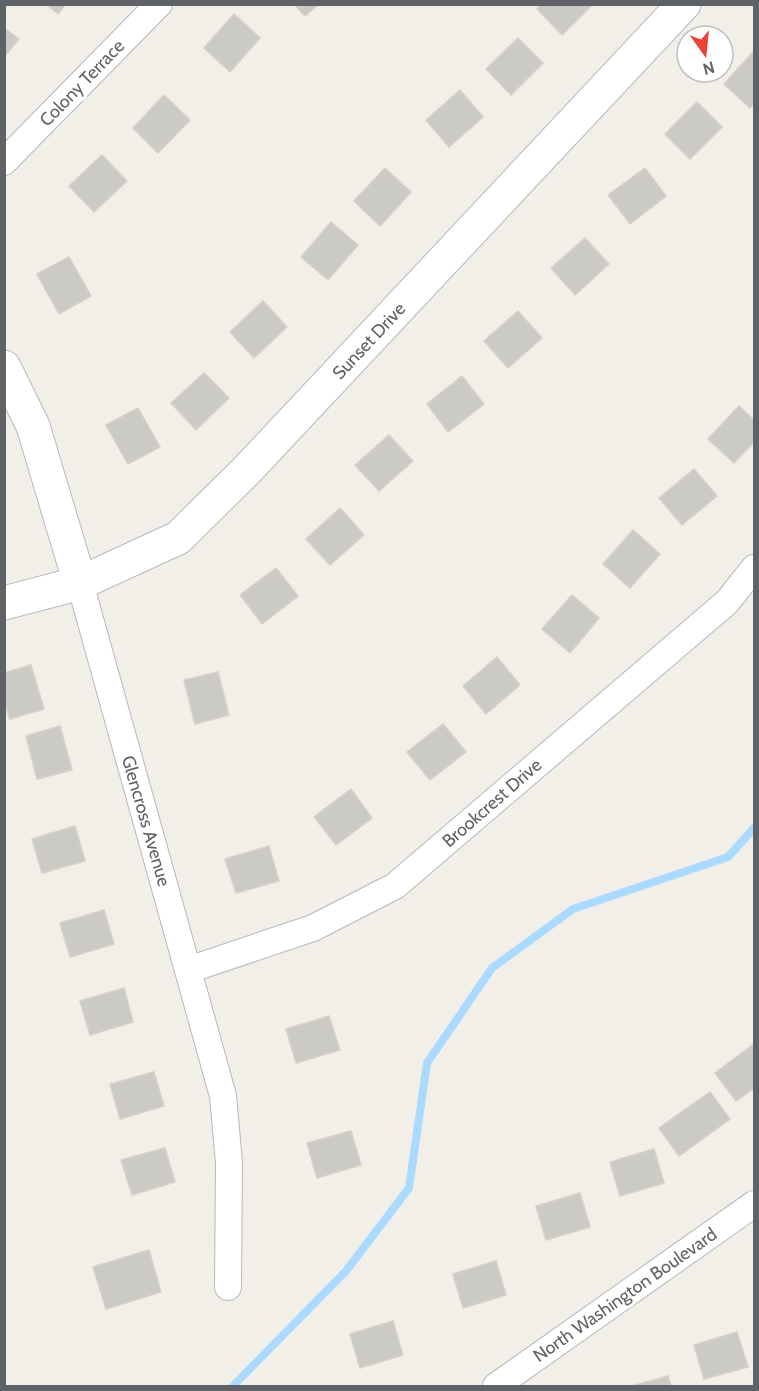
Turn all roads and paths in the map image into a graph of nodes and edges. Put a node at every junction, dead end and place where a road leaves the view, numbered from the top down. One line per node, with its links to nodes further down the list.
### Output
1 (159, 4): 3 (street, Colony Terrace)
2 (684, 4): 6 (street, Sunset Drive)
3 (4, 162)
4 (4, 367): 6 (street, Glencross Avenue)
5 (754, 568): 8 (street, Brookcrest Drive)
6 (80, 583): 7 (street, Sunset Drive); 8 (street, Glencross Avenue)
7 (4, 603)
8 (188, 970): 10 (street, Glencross Avenue)
9 (754, 1204): 11 (street, North Washington Boulevard)
10 (228, 1287)
11 (496, 1386)

